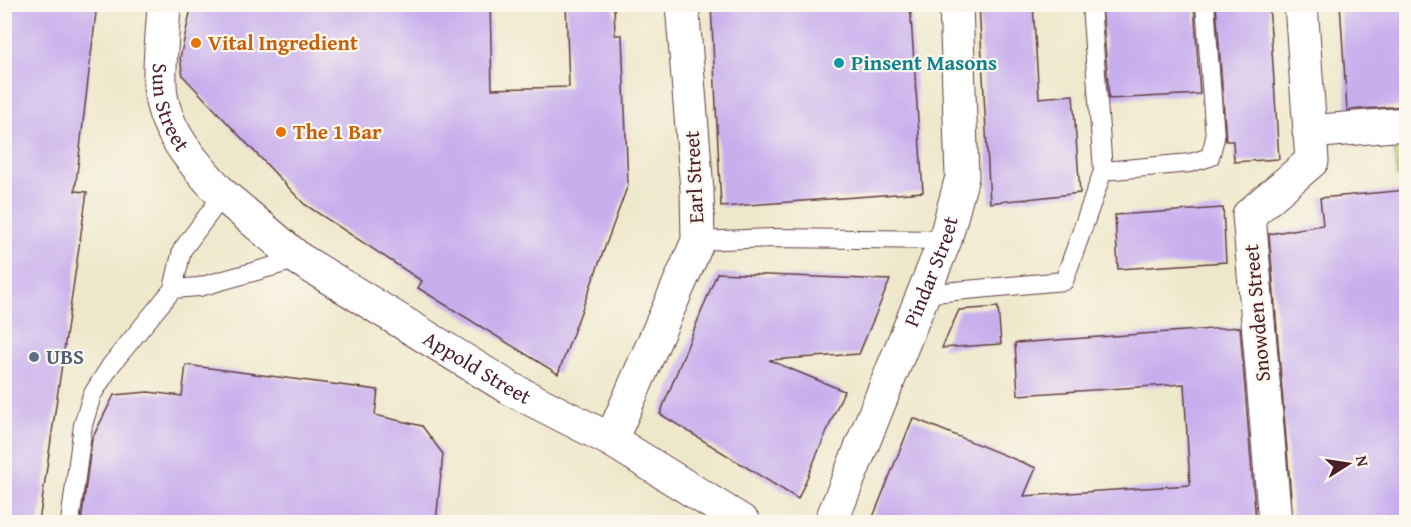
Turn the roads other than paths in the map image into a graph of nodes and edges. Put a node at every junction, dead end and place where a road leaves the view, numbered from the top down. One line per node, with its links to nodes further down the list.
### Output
1 (164, 4): 10 (street, Sun Street)
2 (682, 4): 12 (street, Earl Street)
3 (956, 4): 11 (street, Pindar Street)
4 (1091, 4): 9 (lane)
5 (1205, 4): 9 (lane)
6 (1301, 4): 8 (street)
7 (1407, 124): 8 (street)
8 (1309, 132): 20 (street, Snowden Street)
9 (1103, 171): 15 (lane)
10 (223, 195): 13 (street, Appold Street); 14 (lane)
11 (945, 240): 12 (lane); 15 (street, Pindar Street)
12 (698, 241): 16 (street, Earl Street)
13 (299, 259): 14 (lane); 16 (street, Appold Street)
14 (173, 289): 17 (lane)
15 (923, 294): 19 (street, Pindar Street)
16 (611, 440): 18 (street, Appold Street)
17 (70, 522)
18 (743, 522)
19 (831, 522)
20 (1275, 522)

